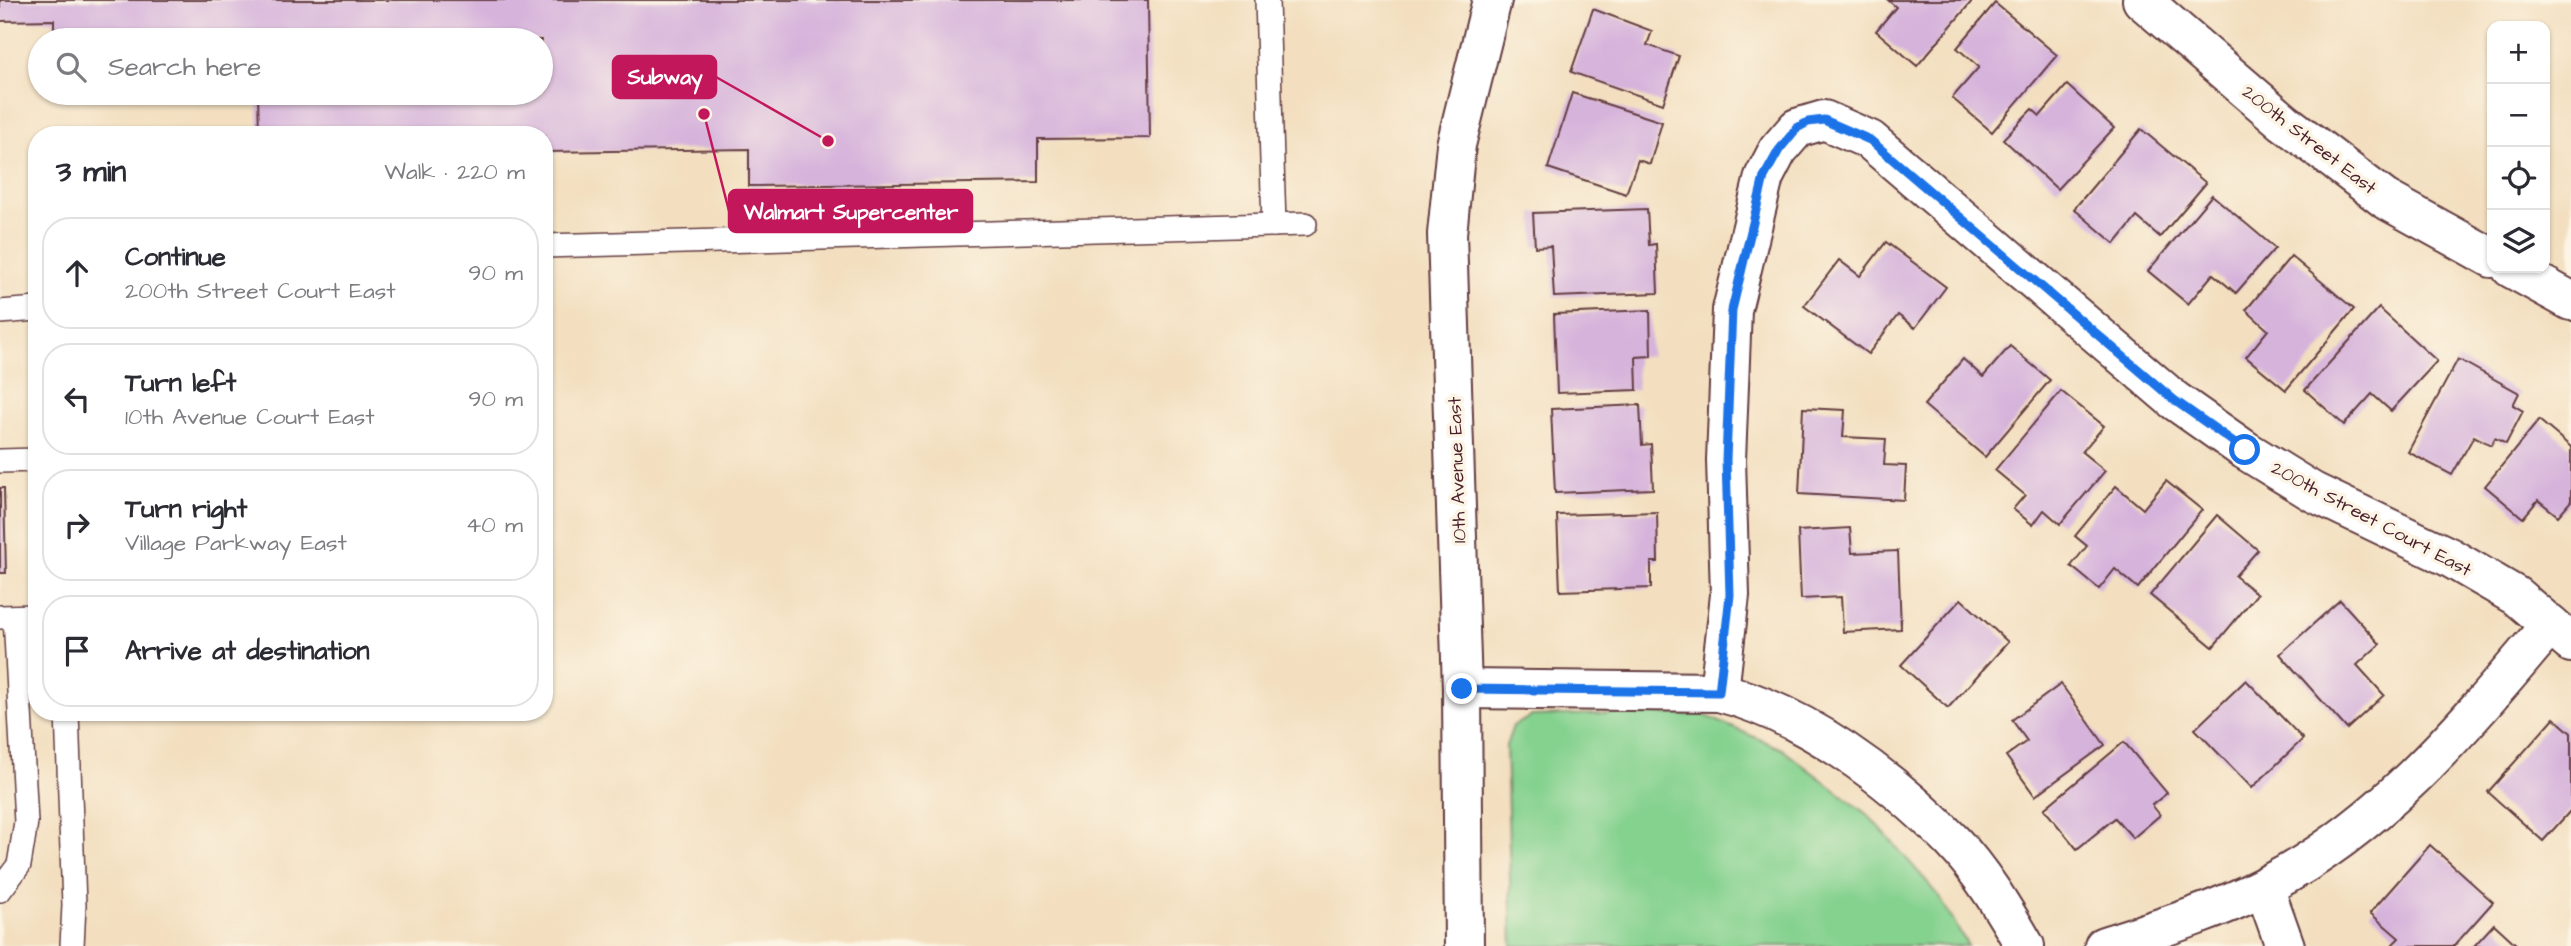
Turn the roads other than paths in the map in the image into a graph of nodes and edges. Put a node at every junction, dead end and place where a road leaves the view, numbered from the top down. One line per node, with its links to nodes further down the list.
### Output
1 (1267, 0): 5 (lane)
2 (1492, 0): 16 (street, 10th Avenue East)
3 (2142, 0): 7 (street, 200th Street East)
4 (1305, 223): 5 (lane)
5 (1274, 225): 6 (lane)
6 (553, 246)
7 (2487, 255)
8 (2520, 273): 9 (street)
9 (2571, 301)
10 (28, 310): 11 (lane)
11 (0, 312)
12 (28, 460): 13 (lane)
13 (0, 461)
14 (17, 617): 20 (lane)
15 (2560, 634): 17 (street, 200th Street Court East); 19 (street)
16 (1462, 689): 17 (street); 22 (street, 10th Avenue East)
17 (1719, 692): 23 (street)
18 (67, 721): 21 (lane)
19 (2264, 887): 24 (street); 25 (street)
20 (0, 890)
21 (72, 946)
22 (1464, 946)
23 (2025, 946)
24 (2104, 946)
25 (2285, 946)

